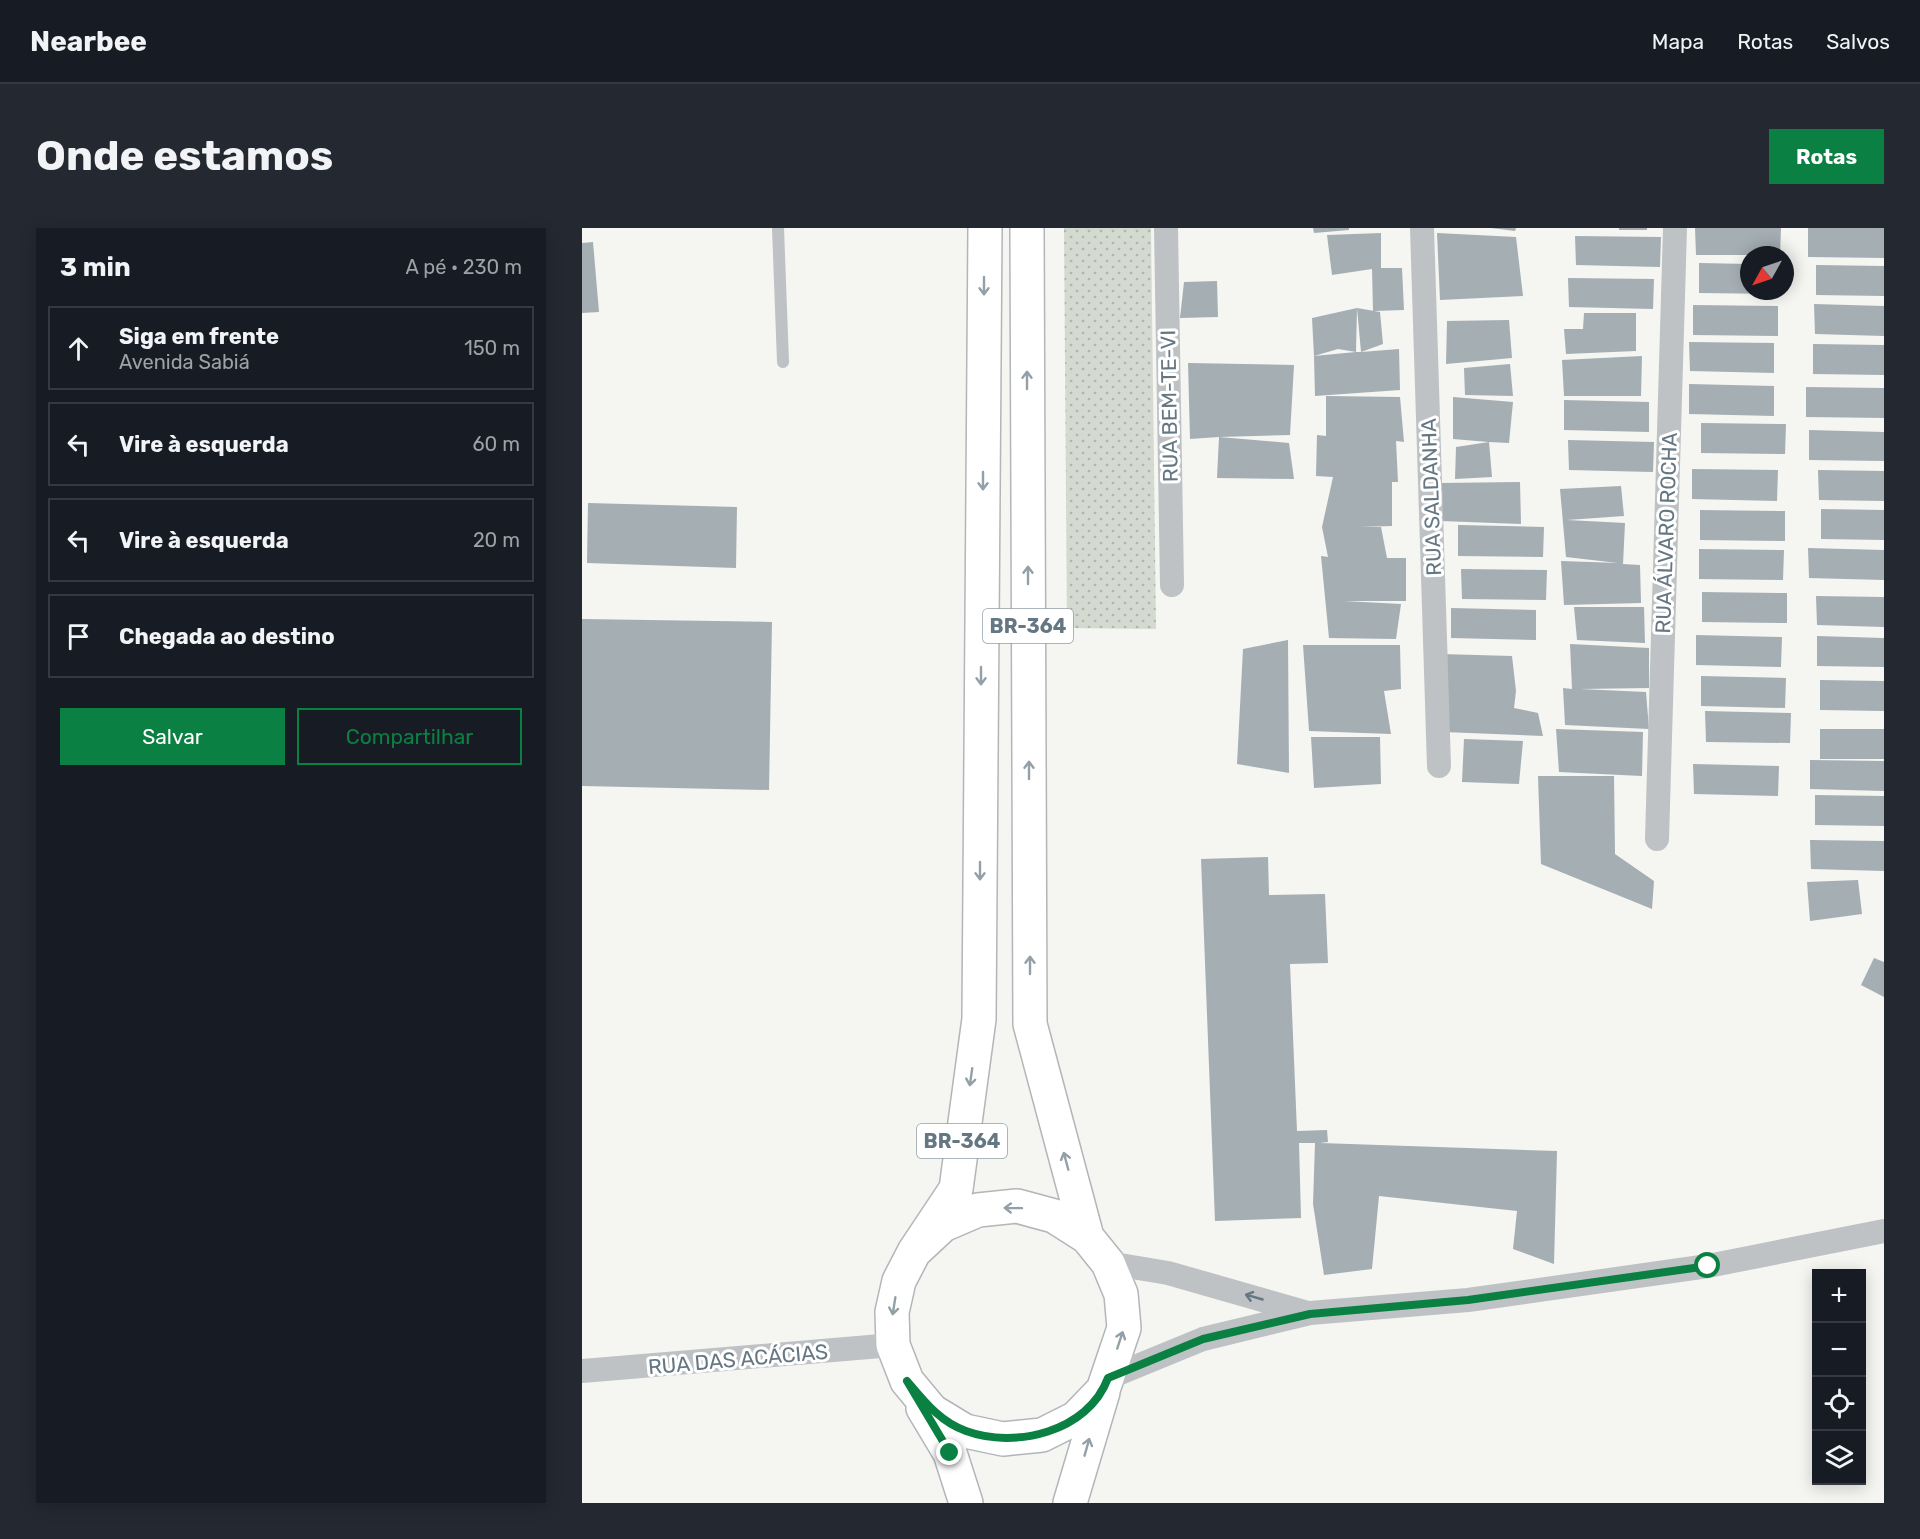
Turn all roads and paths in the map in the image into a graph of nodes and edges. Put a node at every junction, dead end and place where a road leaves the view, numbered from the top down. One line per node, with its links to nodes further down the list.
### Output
1 (778, 228): 7 (lane)
2 (984, 228): 13 (main road, BR-364, one-way to 13)
3 (1027, 228): 12 (main road, BR-364, one-way to 3)
4 (1166, 228): 8 (street, RUA BEM-TE-VI)
5 (1422, 228): 9 (street, RUA SALDANHA)
6 (1675, 228): 10 (street, RUA ÁLVARO ROCHA)
7 (783, 362)
8 (1172, 585)
9 (1439, 766)
10 (1657, 839)
11 (1884, 1231): 15 (street)
12 (1087, 1238): 13 (main road, BR-364, one-way to 13); 14 (main road, BR-364)
13 (914, 1252): 16 (main road, BR-364, one-way to 16)
14 (1108, 1263): 15 (street, one-way to 14); 19 (main road, BR-364, one-way to 14)
15 (1310, 1314): 19 (street)
16 (893, 1345): 17 (street, RUA DAS ACÁCIAS); 18 (main road, BR-364)
17 (582, 1371)
18 (907, 1381): 19 (main road, BR-364); 20 (main road, BR-364)
19 (1106, 1384): 21 (main road, BR-364, one-way to 19)
20 (966, 1503)
21 (1070, 1503)

